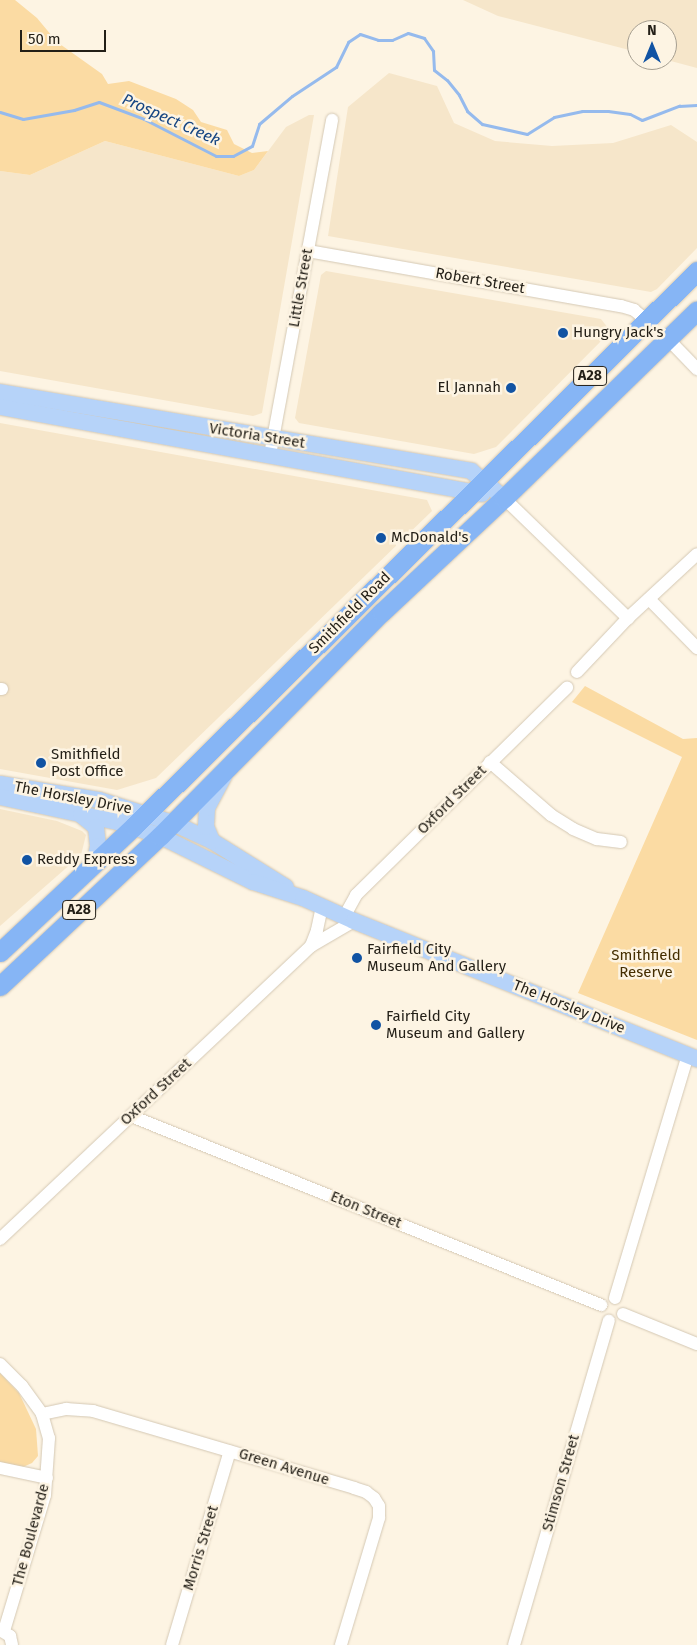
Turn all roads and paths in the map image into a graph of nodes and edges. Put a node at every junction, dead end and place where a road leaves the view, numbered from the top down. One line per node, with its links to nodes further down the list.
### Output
1 (332, 120): 2 (street, Little Street)
2 (308, 251): 5 (street, Robert Street); 10 (street, Little Street)
3 (697, 271): 5 (highway, Smithfield Road / A28)
4 (697, 310): 6 (highway, Smithfield Road / A28)
5 (647, 321): 12 (highway, Smithfield Road / A28)
6 (668, 339): 7 (street); 13 (highway, Smithfield Road / A28)
7 (697, 369)
8 (0, 392): 10 (main road, Victoria Street)
9 (0, 407): 11 (main road, Victoria Street)
10 (273, 438): 11 (street, Little Street); 12 (main road, Victoria Street)
11 (270, 455): 12 (main road, Victoria Street)
12 (478, 486): 13 (main road, Victoria Street); 25 (highway, Smithfield Road / A28)
13 (504, 498): 16 (street); 20 (highway, Smithfield Road / A28)
14 (697, 554): 15 (street)
15 (649, 600): 16 (street); 17 (street)
16 (628, 618): 18 (street)
17 (697, 648)
18 (577, 672)
19 (567, 688): 21 (street, Oxford Street)
20 (232, 762): 26 (highway, Smithfield Road / A28); 27 (main road)
21 (490, 762): 28 (street); 32 (street, Oxford Street)
22 (0, 784): 25 (main road, The Horsley Drive)
23 (0, 797): 24 (main road, The Horsley Drive)
24 (77, 812): 25 (main road, The Horsley Drive); 29 (main road)
25 (140, 820): 26 (main road, The Horsley Drive); 29 (highway, Smithfield Road / A28)
26 (167, 829): 27 (main road, The Horsley Drive); 30 (main road, The Horsley Drive); 35 (highway, Smithfield Road / A28)
27 (212, 841): 30 (main road, The Horsley Drive)
28 (621, 842)
29 (95, 862): 34 (highway, Smithfield Road / A28)
30 (303, 898): 31 (main road, The Horsley Drive)
31 (322, 907): 32 (main road, The Horsley Drive); 33 (street, Oxford Street)
32 (349, 919): 33 (street, Oxford Street); 36 (main road, The Horsley Drive)
33 (310, 946): 37 (street, Oxford Street)
34 (0, 952)
35 (0, 986)
36 (692, 1057): 39 (street)
37 (131, 1116): 38 (street, Oxford Street); 40 (street, Eton Street)
38 (0, 1239)
39 (615, 1298): 40 (street); 41 (street)
40 (601, 1305): 42 (street)
41 (623, 1314): 42 (street); 43 (street)
42 (609, 1321): 53 (street, Stimson Street)
43 (697, 1344)
44 (0, 1364): 45 (street, The Boulevarde)
45 (42, 1414): 46 (street, Green Avenue); 48 (street, The Boulevarde)
46 (230, 1451): 51 (street, Morris Street); 52 (street, Green Avenue)
47 (0, 1468): 48 (street)
48 (47, 1478): 49 (street, The Boulevarde)
49 (2, 1630): 50 (street)
50 (12, 1645)
51 (172, 1645)
52 (341, 1645)
53 (514, 1645)

